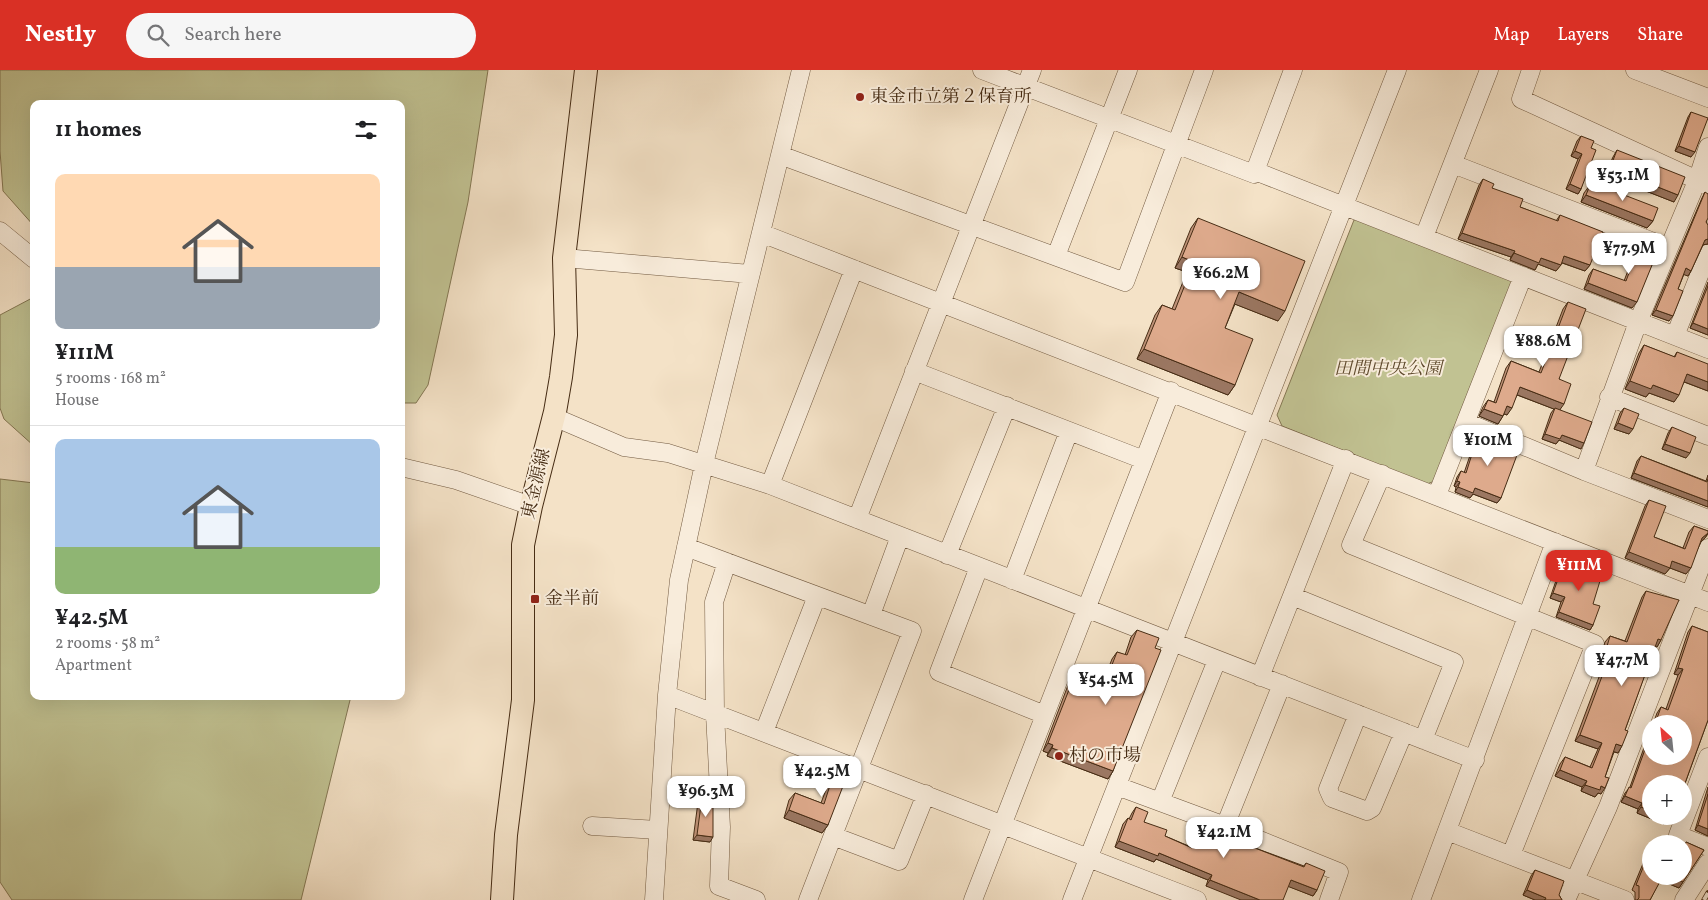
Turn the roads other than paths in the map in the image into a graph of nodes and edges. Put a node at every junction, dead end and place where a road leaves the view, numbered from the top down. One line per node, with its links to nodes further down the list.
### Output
1 (586, 70): 31 (main road, 東金源線)
2 (801, 70): 18 (street)
3 (982, 70): 13 (street)
4 (1032, 70): 13 (street)
5 (1128, 70): 15 (street)
6 (1204, 70): 16 (street)
7 (1293, 70): 20 (street)
8 (1397, 70): 22 (street)
9 (1489, 70): 19 (street)
10 (1531, 70): 21 (street)
11 (1635, 70): 12 (street)
12 (1664, 75): 14 (street)
13 (1025, 88): 15 (street); 23 (street)
14 (1708, 98)
15 (1109, 119): 16 (street); 30 (street)
16 (1176, 145): 20 (street); 30 (street)
17 (1708, 147): 21 (street)
18 (780, 155): 23 (street); 25 (street)
19 (1453, 164): 26 (street); 27 (street)
20 (1255, 171): 22 (street)
21 (1702, 183): 27 (street)
22 (1343, 206): 26 (street); 45 (street)
23 (971, 225): 30 (street); 35 (street)
24 (0, 231): 29 (street)
25 (761, 233): 32 (street); 33 (street)
26 (1424, 237): 34 (street)
27 (1669, 248): 36 (street)
28 (1708, 253): 37 (street)
29 (30, 256)
30 (1056, 256)
31 (564, 258): 33 (street); 43 (main road, 東金源線)
32 (854, 269): 35 (street); 54 (street)
33 (750, 274): 50 (street)
34 (1523, 276): 36 (street); 44 (street)
35 (941, 302): 39 (street); 40 (street)
36 (1638, 322): 37 (street); 41 (street)
37 (1675, 336): 38 (street)
38 (1708, 349)
39 (914, 370): 42 (street); 57 (street)
40 (1171, 391): 45 (street); 49 (street)
41 (1609, 397): 47 (street); 52 (street)
42 (1007, 406): 46 (street); 63 (street)
43 (554, 417): 50 (street); 56 (main road, 東金源線)
44 (1466, 422): 52 (street); 55 (street)
45 (1258, 425): 48 (street); 74 (street)
46 (1069, 431): 49 (street); 66 (street)
47 (1708, 436)
48 (1346, 459): 53 (street); 69 (street)
49 (1144, 460): 71 (street)
50 (704, 464): 54 (street); 61 (street)
51 (405, 468): 56 (street)
52 (1584, 472): 58 (street)
53 (1382, 474): 55 (street); 73 (street)
54 (770, 486): 57 (street)
55 (1437, 495): 60 (street)
56 (531, 506): 103 (main road, 東金源線)
57 (857, 519): 59 (street)
58 (1708, 519)
59 (900, 536): 63 (street); 72 (street)
60 (1555, 542): 67 (street); 73 (street)
61 (686, 547): 64 (street); 78 (street)
62 (1708, 548): 67 (street)
63 (947, 555): 65 (street)
64 (727, 562): 68 (street); 79 (street)
65 (979, 567): 66 (street); 81 (street)
66 (1012, 580): 71 (street)
67 (1690, 594): 70 (street); 101 (street)
68 (817, 596): 72 (street); 82 (street)
69 (1292, 596): 76 (street); 84 (street)
70 (1708, 602)
71 (1085, 609): 74 (street); 81 (street)
72 (871, 616): 87 (street)
73 (1528, 618): 86 (street); 98 (street)
74 (1172, 643): 75 (street); 88 (street)
75 (1217, 660): 76 (street); 90 (street)
76 (1260, 677): 77 (street)
77 (1282, 684): 80 (street); 93 (street)
78 (667, 695): 79 (street); 94 (street)
79 (715, 714): 82 (street); 105 (street)
80 (1358, 714): 83 (street); 83 (street)
81 (1045, 715): 91 (street)
82 (764, 732): 87 (street)
83 (1404, 732): 84 (street)
84 (1423, 740): 86 (street)
85 (1708, 756): 97 (street)
86 (1475, 760): 95 (street)
87 (860, 768): 89 (street); 96 (street)
88 (1117, 786): 90 (street); 99 (street)
89 (926, 794): 91 (street); 96 (street)
90 (1160, 802): 93 (street)
91 (1003, 824): 99 (street); 107 (street)
92 (592, 826): 94 (street)
93 (1226, 826): 110 (street)
94 (658, 830): 104 (street)
95 (1447, 831): 98 (street); 111 (street)
96 (833, 836): 106 (street)
97 (1708, 847)
98 (1510, 855): 101 (street)
99 (1089, 857): 102 (street); 108 (street)
100 (1708, 864): 114 (street)
101 (1574, 880): 112 (street); 113 (street)
102 (1170, 895): 109 (street)
103 (502, 900)
104 (654, 900)
105 (756, 900)
106 (808, 900)
107 (973, 900)
108 (1072, 900)
109 (1197, 900)
110 (1329, 900)
111 (1421, 900)
112 (1566, 900)
113 (1625, 900)
114 (1684, 900)

